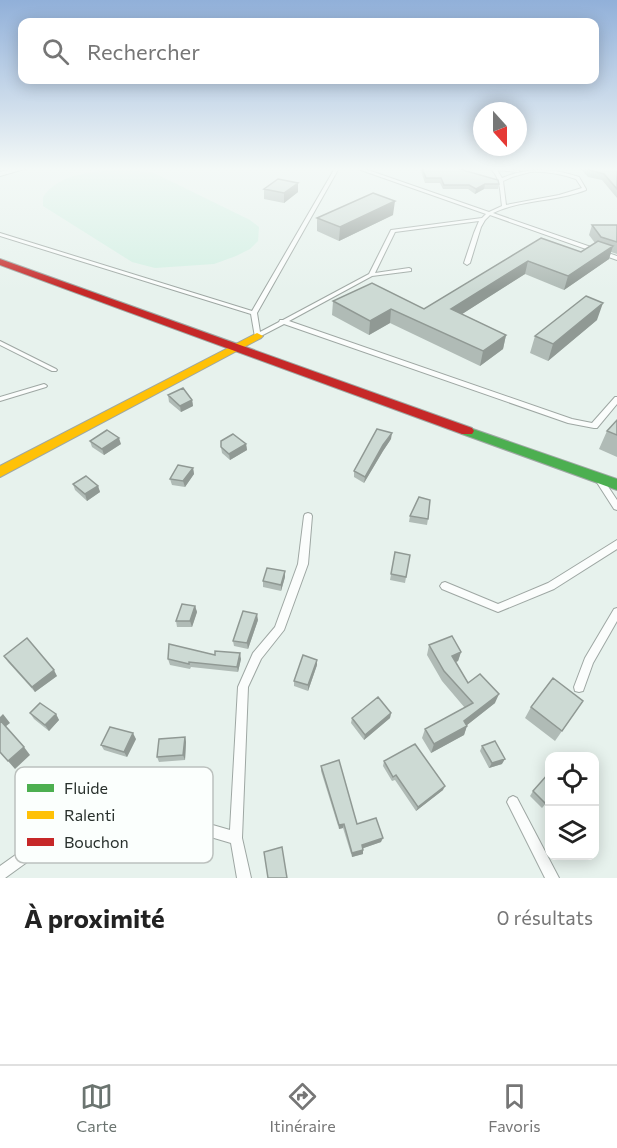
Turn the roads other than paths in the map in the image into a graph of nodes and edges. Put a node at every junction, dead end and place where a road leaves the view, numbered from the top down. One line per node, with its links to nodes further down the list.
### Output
1 (314, 209): 12 (lane)
2 (478, 209): 4 (lane)
3 (500, 209): 4 (lane)
4 (492, 214): 5 (lane); 7 (lane)
5 (483, 219): 9 (lane); 11 (lane)
6 (0, 234): 12 (lane)
7 (617, 258)
8 (0, 262): 16 (street)
9 (467, 263)
10 (409, 270): 11 (lane)
11 (371, 275): 13 (lane)
12 (254, 313): 14 (lane)
13 (282, 321): 14 (lane); 20 (lane)
14 (257, 336): 16 (street)
15 (0, 343): 17 (lane)
16 (237, 347): 21 (street); 22 (street)
17 (54, 370)
18 (44, 386): 19 (lane)
19 (0, 399)
20 (617, 399)
21 (0, 472)
22 (597, 477): 23 (street); 24 (lane)
23 (617, 484)
24 (617, 507)
25 (308, 516): 32 (lane)
26 (617, 544): 27 (lane)
27 (445, 586)
28 (617, 612): 29 (lane)
29 (579, 687)
30 (513, 802): 36 (lane)
31 (213, 831): 32 (lane)
32 (236, 838): 35 (lane)
33 (15, 863): 34 (lane)
34 (0, 874)
35 (244, 878)
36 (552, 878)

